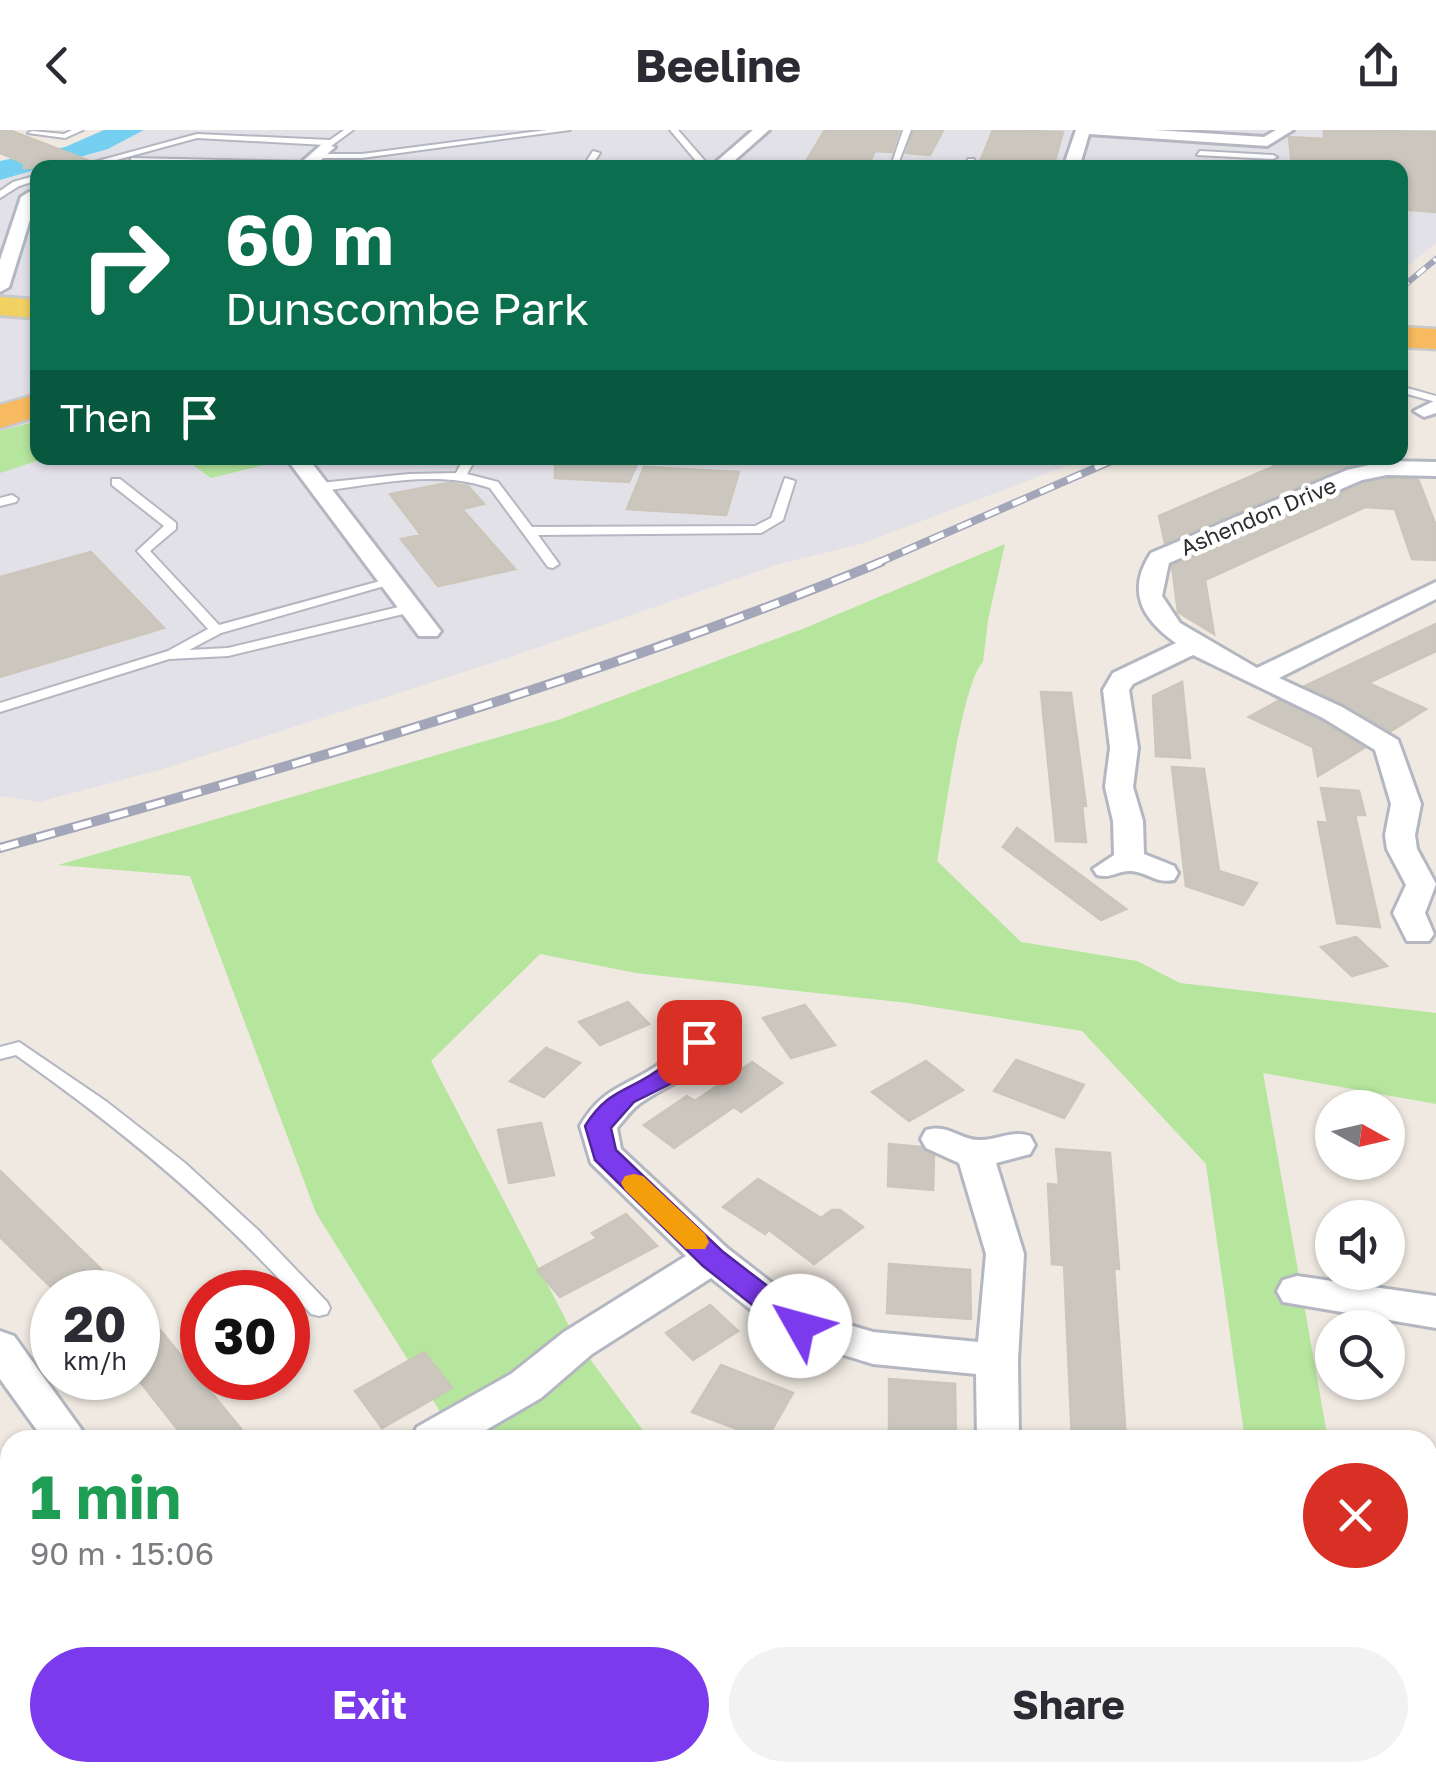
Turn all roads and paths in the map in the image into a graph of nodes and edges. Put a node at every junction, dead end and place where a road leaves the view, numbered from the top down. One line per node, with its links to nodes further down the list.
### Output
1 (17, 130): 10 (lane)
2 (80, 130): 10 (lane)
3 (349, 130): 15 (lane)
4 (566, 130): 15 (lane)
5 (674, 130): 19 (lane)
6 (762, 130): 20 (street)
7 (907, 130): 21 (lane)
8 (1086, 130): 11 (street); 22 (street)
9 (1286, 130): 11 (street)
10 (32, 133): 12 (lane)
11 (1200, 145): 14 (lane); 23 (lane)
12 (60, 146)
13 (596, 153): 18 (lane)
14 (1273, 157)
15 (315, 159): 16 (lane); 17 (lane)
16 (106, 160)
17 (142, 160)
18 (591, 160)
19 (700, 160)
20 (726, 160)
21 (896, 160)
22 (1075, 160)
23 (1199, 160)
24 (30, 180): 25 (lane)
25 (0, 196)
26 (28, 197): 27 (street)
27 (0, 287)
28 (0, 306): 29 (main road)
29 (30, 308)
30 (1408, 338): 31 (highway)
31 (1436, 340)
32 (1408, 393): 33 (lane)
33 (1432, 405)
34 (303, 465): 40 (street)
35 (466, 465): 37 (lane)
36 (1436, 469): 48 (street, Ashendon Drive)
37 (460, 478): 40 (lane); 41 (lane)
38 (789, 481): 41 (lane)
39 (116, 482): 46 (lane)
40 (320, 487): 43 (street)
41 (528, 531): 42 (lane)
42 (553, 564)
43 (391, 582): 45 (street); 46 (lane)
44 (1436, 589): 50 (street)
45 (411, 608): 47 (street); 49 (lane)
46 (216, 630): 49 (lane)
47 (428, 631)
48 (1193, 645): 50 (street, Ashendon Drive); 52 (street)
49 (168, 655): 51 (lane)
50 (1261, 676): 53 (street, Ashendon Drive)
51 (0, 708)
52 (1163, 873)
53 (1416, 940)
54 (704, 1037): 57 (street)
55 (0, 1054): 59 (lane)
56 (1017, 1144): 62 (street)
57 (713, 1258): 62 (street); 64 (street)
58 (1297, 1291): 60 (street)
59 (319, 1308)
60 (1436, 1312)
61 (0, 1347): 63 (street)
62 (998, 1360): 65 (street)
63 (61, 1430)
64 (449, 1430)
65 (998, 1430)

